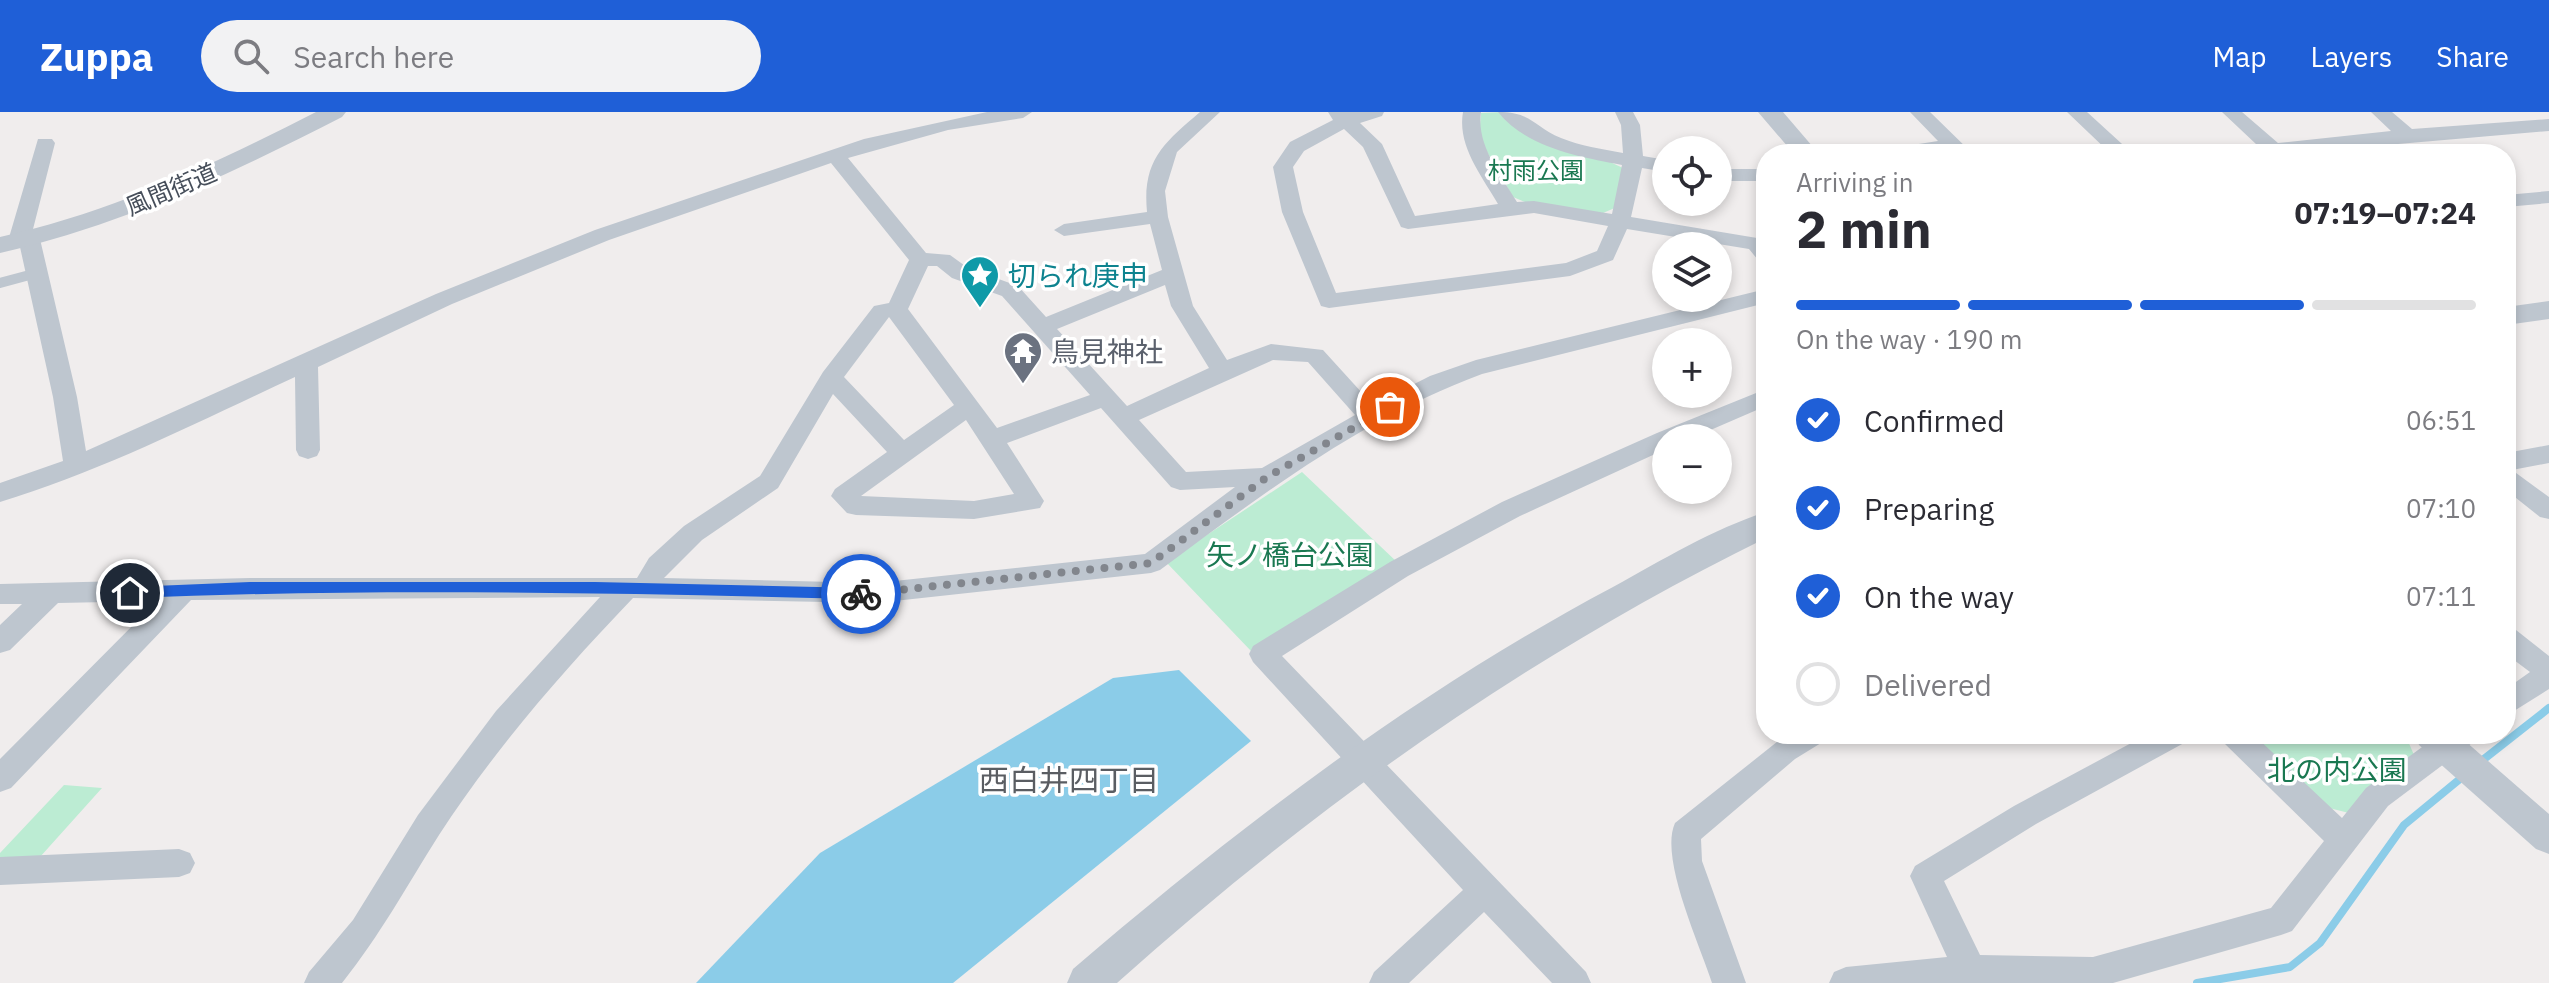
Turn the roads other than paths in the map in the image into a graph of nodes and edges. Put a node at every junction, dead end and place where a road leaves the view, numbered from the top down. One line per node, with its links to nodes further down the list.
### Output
1 (334, 112): 34 (street, 風間街道)
2 (1023, 112): 23 (street)
3 (1211, 112): 31 (street)
4 (1375, 112): 14 (street)
5 (1472, 112): 30 (street)
6 (1507, 112): 24 (street)
7 (1624, 112): 24 (street)
8 (1770, 112): 18 (street)
9 (1919, 112): 19 (street)
10 (2076, 112): 20 (street)
11 (2231, 112): 21 (street)
12 (2380, 112): 16 (street)
13 (2530, 112): 15 (street)
14 (1342, 117): 30 (street); 32 (street)
15 (2548, 125): 16 (street)
16 (2408, 135): 22 (street)
17 (45, 143): 34 (street)
18 (1798, 144)
19 (1953, 144)
20 (2112, 144)
21 (2267, 144)
22 (2314, 144)
23 (836, 156): 36 (street); 45 (street)
24 (1633, 160): 25 (street); 32 (street)
25 (1652, 163)
26 (1732, 175): 27 (street)
27 (1756, 175)
28 (2549, 197): 29 (street)
29 (2516, 200)
30 (1511, 208): 32 (street)
31 (1158, 217): 33 (street); 38 (street)
32 (1620, 220): 35 (street)
33 (1064, 230)
34 (16, 242): 37 (street)
35 (1756, 244)
36 (920, 259): 41 (street); 44 (street)
37 (37, 273): 39 (lane); 60 (street)
38 (1174, 273): 44 (street); 46 (street)
39 (0, 283)
40 (1756, 298): 52 (street)
41 (897, 309): 47 (street); 50 (street)
42 (2549, 310): 43 (street)
43 (2516, 315)
44 (1042, 327): 48 (street)
45 (306, 366): 56 (street); 60 (street)
46 (1222, 371): 51 (street); 52 (street)
47 (831, 378): 57 (street); 66 (street)
48 (1106, 398): 51 (street); 54 (street)
49 (1756, 401): 53 (street)
50 (968, 407): 54 (street); 57 (street)
51 (1124, 417): 61 (street)
52 (1370, 417): 61 (street)
53 (1703, 424)
54 (992, 439): 57 (street)
55 (1652, 446): 79 (street)
56 (308, 450)
57 (902, 453)
58 (2549, 454): 59 (street)
59 (2516, 460)
60 (76, 465): 63 (street)
61 (1267, 477): 66 (street)
62 (2516, 485): 64 (street)
63 (0, 493)
64 (2549, 510)
65 (1756, 529): 79 (street)
66 (636, 588): 67 (street); 87 (street)
67 (183, 591): 69 (street); 80 (street)
68 (0, 594): 69 (street)
69 (50, 594): 70 (street)
70 (0, 642)
71 (2516, 646): 72 (street)
72 (2549, 673): 73 (street)
73 (2516, 697)
74 (1795, 744): 91 (street)
75 (2156, 744): 86 (street)
76 (2244, 744): 82 (street)
77 (2445, 744): 82 (street)
78 (2450, 744): 81 (street)
79 (1364, 763): 85 (street); 88 (street)
80 (0, 779)
81 (2549, 837)
82 (2344, 840): 86 (street)
83 (179, 863): 84 (street)
84 (0, 871)
85 (1484, 891): 89 (street); 90 (street)
86 (1970, 970): 92 (street)
87 (321, 983)
88 (1087, 983)
89 (1386, 983)
90 (1574, 983)
91 (1729, 983)
92 (1846, 983)

